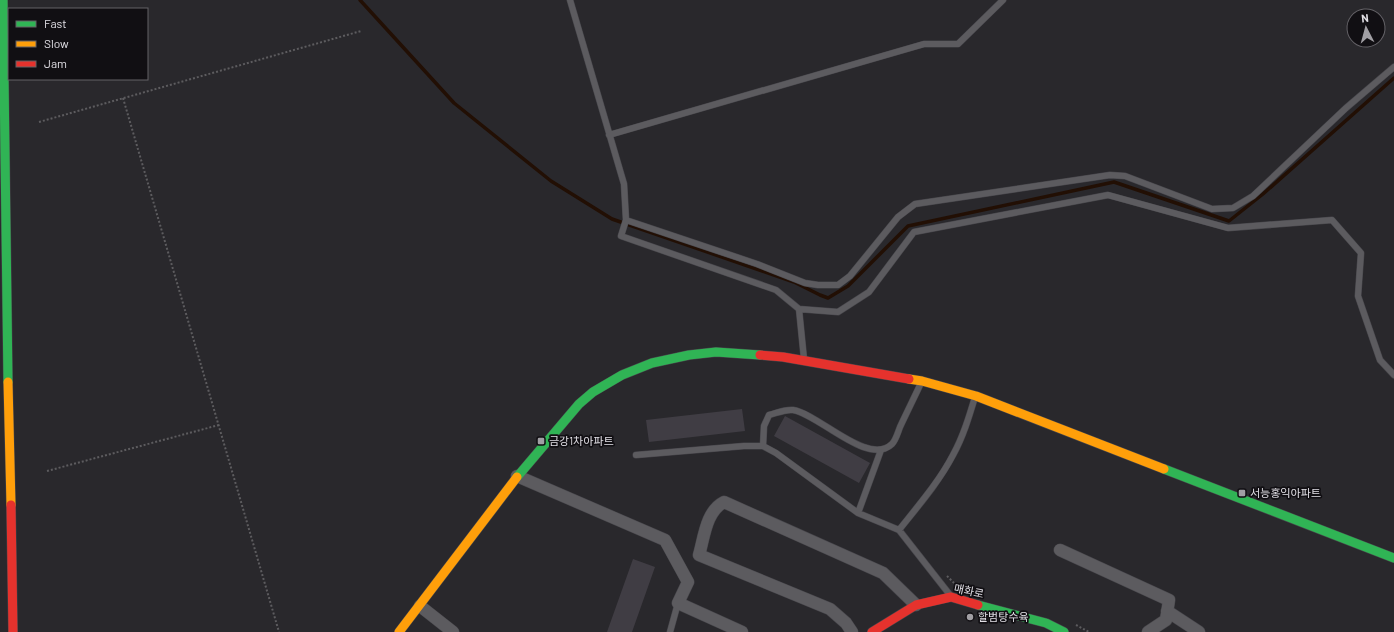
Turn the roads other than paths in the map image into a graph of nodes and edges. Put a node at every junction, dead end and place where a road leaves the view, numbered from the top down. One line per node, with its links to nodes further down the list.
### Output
1 (3, 0): 26 (street)
2 (570, 0): 5 (lane)
3 (1003, 0): 5 (lane)
4 (1394, 67): 6 (lane)
5 (609, 135): 6 (lane)
6 (626, 220): 7 (lane)
7 (799, 309): 8 (lane); 9 (lane)
8 (804, 360): 10 (street); 15 (street)
9 (1394, 375)
10 (922, 380): 11 (street); 13 (lane)
11 (976, 396): 17 (lane); 19 (street)
12 (763, 446): 13 (lane); 14 (lane); 16 (lane)
13 (881, 450): 16 (lane)
14 (636, 455)
15 (517, 476): 21 (street); 23 (street)
16 (858, 513): 17 (lane)
17 (900, 530): 20 (lane)
18 (1060, 550): 24 (street)
19 (1394, 558)
20 (951, 597): 22 (street, 매화로); 25 (street, 매화로)
21 (678, 603): 29 (lane); 30 (street)
22 (916, 605): 31 (street); 32 (street, 매화로)
23 (420, 606): 27 (street); 28 (street)
24 (1167, 611): 33 (street); 34 (street)
25 (1055, 630)
26 (13, 632)
27 (400, 632)
28 (453, 632)
29 (670, 632)
30 (742, 632)
31 (852, 632)
32 (872, 632)
33 (1148, 632)
34 (1199, 632)

